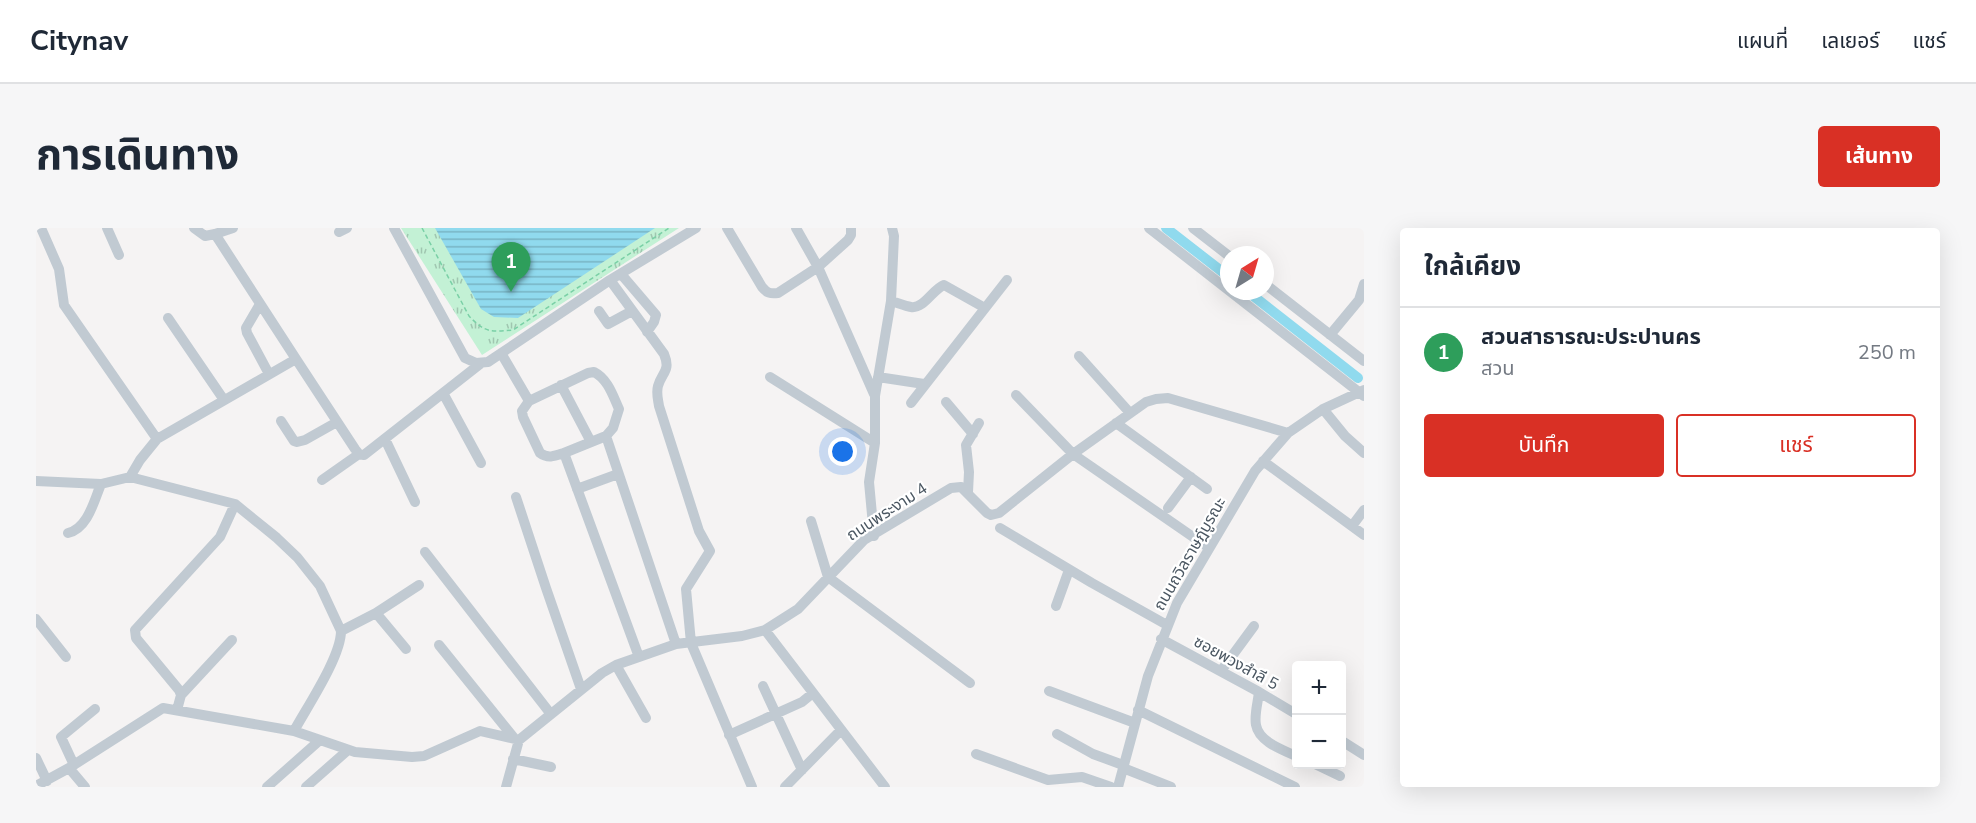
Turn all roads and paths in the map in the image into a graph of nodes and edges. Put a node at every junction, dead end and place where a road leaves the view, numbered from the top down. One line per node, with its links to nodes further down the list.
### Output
1 (41, 228): 59 (street)
2 (107, 228): 17 (street)
3 (194, 228): 15 (street)
4 (233, 228): 15 (street)
5 (394, 228): 36 (street)
6 (422, 228): 7 (path)
7 (669, 228)
8 (696, 228): 19 (street)
9 (726, 228): 18 (street)
10 (796, 228): 18 (street)
11 (851, 228): 18 (street)
12 (892, 228): 24 (street)
13 (1149, 228): 43 (street)
14 (1193, 228): 16 (street)
15 (215, 234): 25 (street)
16 (1220, 249)
17 (119, 255)
18 (818, 267): 45 (street)
19 (621, 274): 20 (street); 30 (street)
20 (610, 280): 27 (street); 32 (street)
21 (1007, 280): 26 (street)
22 (1364, 284): 31 (street)
23 (1274, 291): 31 (street)
24 (891, 301): 26 (street); 39 (street)
25 (260, 304): 34 (street); 37 (street)
26 (986, 308): 40 (street)
27 (632, 310): 28 (street); 30 (street)
28 (599, 311)
29 (168, 318): 46 (street)
30 (646, 332): 103 (street)
31 (1330, 335): 35 (street)
32 (501, 353): 36 (street); 47 (street)
33 (1079, 356): 51 (street)
34 (296, 359): 37 (street); 53 (street)
35 (1364, 361)
36 (480, 364): 42 (street)
37 (269, 374): 46 (street)
38 (770, 377): 62 (street)
39 (878, 377): 40 (street); 45 (street)
40 (924, 384): 49 (street)
41 (561, 385): 47 (street); 58 (street); 61 (street)
42 (443, 393): 60 (street); 68 (street)
43 (1362, 393): 50 (street, ถนนถวิลราษฎ์บูรณะ)
44 (1016, 395): 66 (street)
45 (875, 396): 62 (street)
46 (224, 400): 59 (street)
47 (529, 401): 63 (street)
48 (946, 402): 57 (street)
49 (911, 403)
50 (1323, 409): 56 (street, ถนนถวิลราษฎ์บูรณะ); 64 (street)
51 (1131, 413): 55 (street); 56 (street)
52 (281, 421): 53 (street)
53 (337, 422): 65 (street)
54 (979, 423): 57 (street)
55 (1116, 423): 66 (street); 71 (street)
56 (1288, 433): 67 (street, ถนนถวิลราษฎ์บูรณะ)
57 (972, 434): 77 (street)
58 (606, 436): 61 (street); 69 (street)
59 (157, 439): 70 (street)
60 (385, 439): 65 (street); 79 (street)
61 (591, 442): 63 (street)
62 (875, 443): 88 (street)
63 (564, 453): 75 (street)
64 (1364, 453)
65 (359, 454): 72 (street)
66 (1073, 454): 77 (street); 89 (street)
67 (1263, 461): 84 (street); 89 (street, ถนนถวิลราษฎ์บูรณะ)
68 (481, 463)
69 (618, 474): 75 (street); 104 (street)
70 (130, 477): 74 (street); 80 (street)
71 (1191, 477): 76 (street); 81 (street)
72 (322, 480)
73 (36, 481): 74 (street)
74 (101, 484): 86 (street)
75 (577, 489): 108 (street)
76 (1208, 489)
77 (968, 492): 88 (street, ถนนพระงาม 4)
78 (516, 498): 113 (street)
79 (415, 502)
80 (235, 504): 100 (street); 117 (street)
81 (1168, 508)
82 (1364, 510): 84 (street)
83 (811, 521): 92 (street)
84 (1352, 526): 87 (street)
85 (1000, 528): 91 (street)
86 (68, 533)
87 (1364, 535)
88 (874, 536): 92 (street, ถนนพระงาม 4)
89 (1209, 548): 97 (street, ถนนถวิลราษฎ์บูรณะ)
90 (425, 552): 122 (street)
91 (1069, 570): 94 (street); 97 (street)
92 (828, 577): 99 (street, ถนนพระงาม 4); 111 (street)
93 (419, 585): 95 (street)
94 (1056, 606)
95 (376, 613): 100 (street); 106 (street)
96 (36, 619): 107 (street)
97 (1167, 625): 101 (street, ถนนถวิลราษฎ์บูรณะ)
98 (1254, 626): 110 (street)
99 (765, 630): 103 (street, ถนนพระงาม 4); 116 (street)
100 (340, 631): 127 (street)
101 (1161, 639): 110 (street, ซอยพวงสำลี 5); 120 (street, ถนนถวิลราษฎ์บูรณะ)
102 (232, 640): 117 (street)
103 (691, 643): 104 (street, ถนนพระงาม 4); 129 (street)
104 (676, 644): 108 (street, ถนนพระงาม 4)
105 (439, 645): 130 (street)
106 (406, 648)
107 (66, 657)
108 (639, 657): 109 (street, ถนนพระงาม 4)
109 (616, 665): 113 (street, ถนนพระงาม 4); 124 (street)
110 (1221, 671): 115 (street, ซอยพวงสำลี 5)
111 (970, 683)
112 (763, 687): 123 (street)
113 (581, 689): 122 (street, ถนนพระงาม 4)
114 (1049, 691): 125 (street)
115 (1259, 692): 121 (street, ซอยพวงสำลี 5); 135 (street)
116 (813, 693): 123 (street); 126 (street)
117 (181, 695): 119 (street)
118 (95, 709): 139 (street)
119 (177, 710): 127 (street); 139 (street)
120 (1138, 710): 125 (street, ถนนถวิลราษฎ์บูรณะ); 156 (street)
121 (1292, 712)
122 (550, 713): 130 (street, ถนนพระงาม 4)
123 (776, 715): 129 (street); 143 (street)
124 (646, 718)
125 (1135, 723): 141 (street, ถนนถวิลราษฎ์บูรณะ)
126 (841, 730): 143 (street); 152 (street)
127 (294, 731): 131 (street)
128 (1057, 734): 141 (street)
129 (729, 735): 150 (street)
130 (516, 739): 133 (street); 138 (street)
131 (320, 740): 133 (street); 147 (street)
132 (1346, 744): 136 (street)
133 (348, 750): 148 (street)
134 (976, 754): 153 (street)
135 (1292, 754)
136 (1364, 755)
137 (36, 758): 145 (street)
138 (513, 759): 140 (street); 149 (street)
139 (72, 767): 145 (street); 146 (street)
140 (551, 767)
141 (1123, 767): 154 (street, ถนนถวิลราษฎ์บูรณะ); 155 (street)
142 (1324, 769): 144 (street)
143 (802, 770): 151 (street)
144 (1340, 776)
145 (39, 785)
146 (85, 787)
147 (267, 787)
148 (308, 787)
149 (506, 787)
150 (752, 787)
151 (785, 787)
152 (885, 787)
153 (1111, 787)
154 (1118, 787)
155 (1171, 787)
156 (1295, 787)

